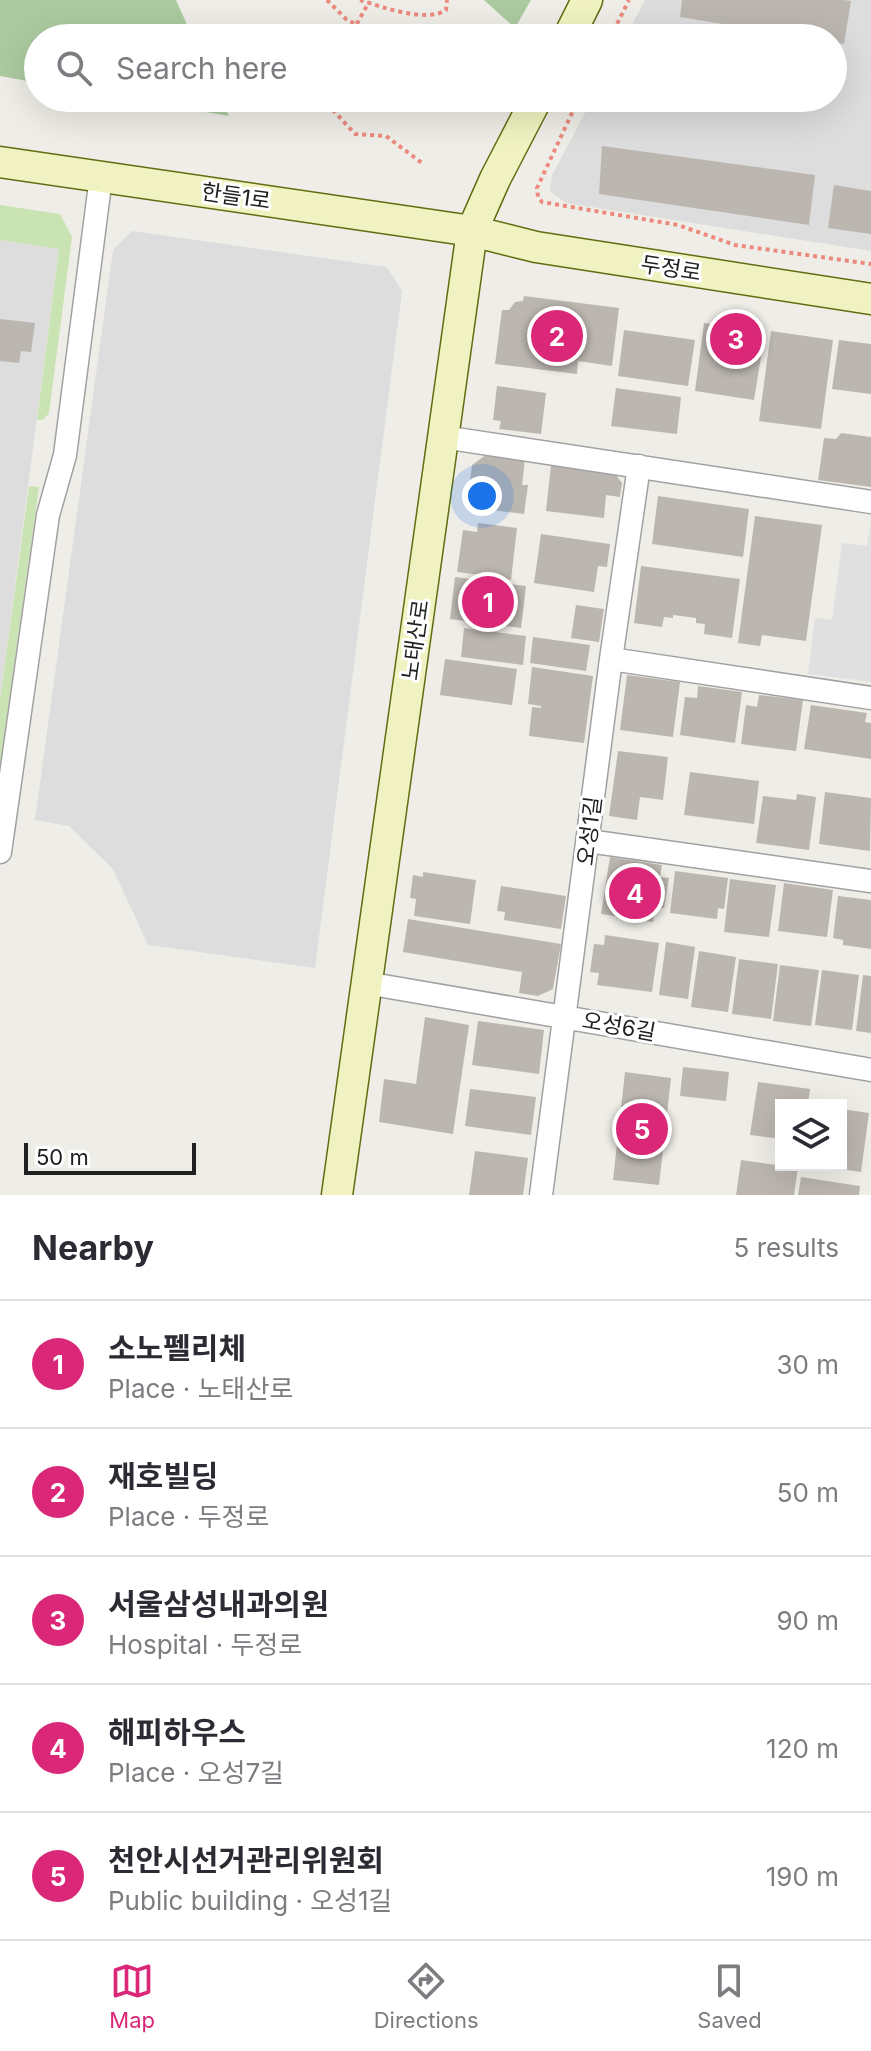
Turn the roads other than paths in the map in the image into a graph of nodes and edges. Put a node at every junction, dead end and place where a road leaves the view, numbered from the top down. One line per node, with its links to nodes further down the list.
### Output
1 (587, 0): 2 (street)
2 (575, 24)
3 (530, 112): 6 (street, 노태산로)
4 (0, 162): 5 (street, 한들1로)
5 (101, 177): 6 (street, 한들1로); 14 (street)
6 (472, 231): 7 (street, 두정로); 8 (street, 노태산로)
7 (871, 299)
8 (443, 437): 9 (street); 16 (street, 노태산로)
9 (639, 466): 10 (street); 11 (street, 오성1길)
10 (871, 502)
11 (611, 659): 12 (street); 13 (street, 오성1길)
12 (871, 698)
13 (588, 841): 15 (street); 17 (street, 오성1길)
14 (0, 852)
15 (871, 881)
16 (366, 983): 17 (street, 오성6길); 19 (street, 노태산로)
17 (565, 1017): 18 (street, 오성6길); 20 (street, 오성1길)
18 (871, 1070)
19 (337, 1195)
20 (541, 1195)

